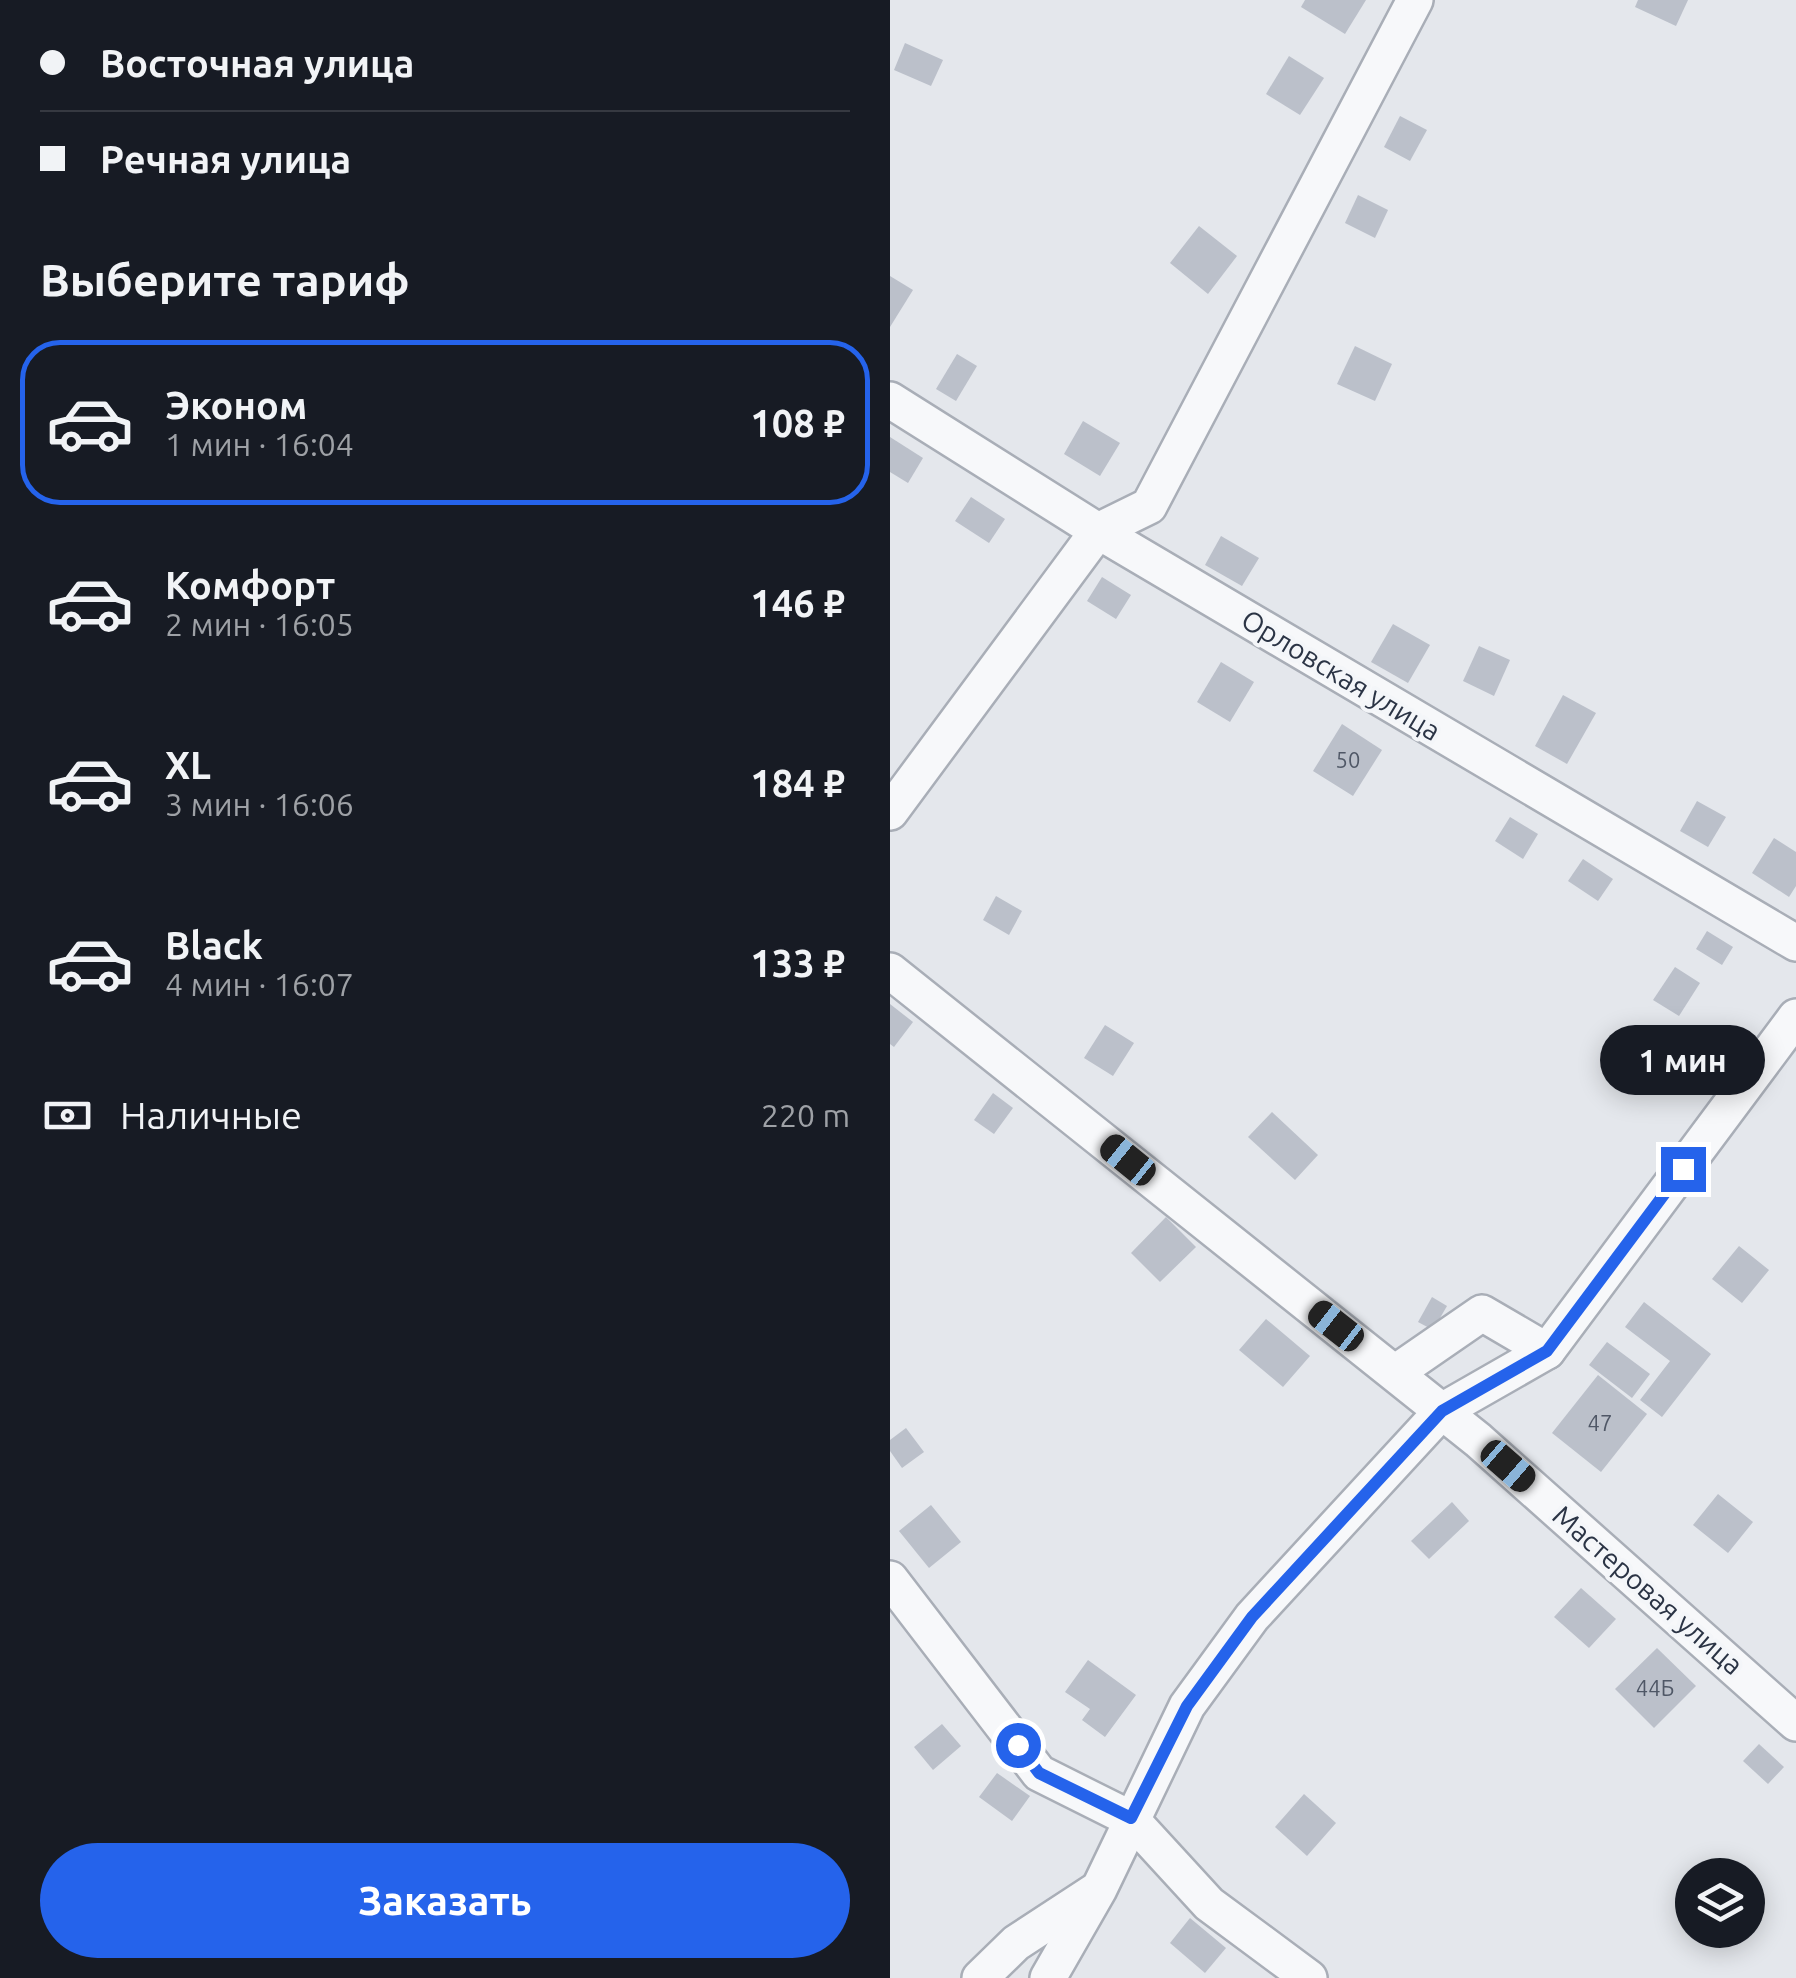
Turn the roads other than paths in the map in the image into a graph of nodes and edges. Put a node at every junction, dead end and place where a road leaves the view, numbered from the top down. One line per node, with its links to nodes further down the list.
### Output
1 (1414, 0): 3 (street)
2 (890, 400): 3 (street, Орловская улица)
3 (1098, 532): 4 (street); 5 (street, Орловская улица)
4 (890, 812)
5 (1796, 944)
6 (890, 971): 9 (street, Мастеровая улица)
7 (1796, 1017): 8 (street)
8 (1547, 1351): 9 (street); 10 (street)
9 (1395, 1373): 10 (street, Мастеровая улица)
10 (1442, 1411): 12 (street, Мастеровая улица); 13 (street)
11 (890, 1579): 13 (street)
12 (1796, 1723)
13 (1131, 1818): 14 (street); 17 (street)
14 (1098, 1889): 15 (street); 16 (street)
15 (980, 1978)
16 (1048, 1978)
17 (1308, 1978)

